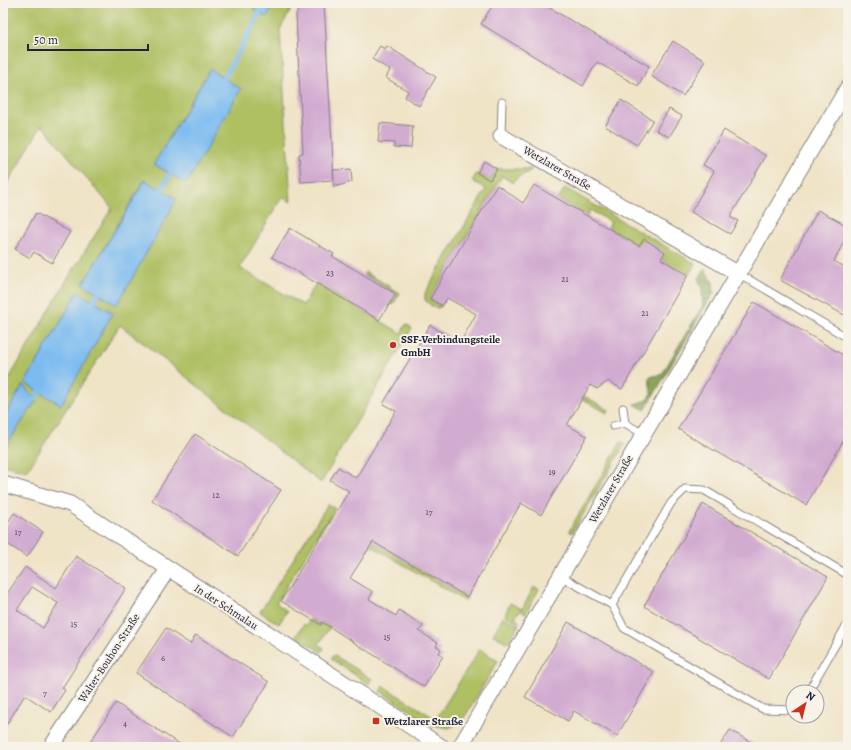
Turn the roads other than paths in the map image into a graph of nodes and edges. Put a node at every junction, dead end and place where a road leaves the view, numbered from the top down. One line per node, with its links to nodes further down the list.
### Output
1 (848, 87): 4 (street, Wetzlarer Straße)
2 (502, 102): 3 (lane)
3 (501, 136): 4 (street, Wetzlarer Straße)
4 (737, 273): 5 (lane); 9 (street, Wetzlarer Straße)
5 (848, 338)
6 (624, 408): 7 (lane)
7 (625, 423): 8 (lane); 9 (lane)
8 (613, 426)
9 (643, 434): 13 (street, Wetzlarer Straße)
10 (3, 484): 11 (street, In der Schmalau)
11 (168, 569): 18 (street, Walter-Bouhon-Straße); 19 (street, In der Schmalau)
12 (848, 575): 14 (lane)
13 (560, 576): 14 (lane); 20 (street, Wetzlarer Straße)
14 (612, 605): 17 (lane)
15 (848, 623): 16 (lane)
16 (813, 684)
17 (785, 710)
18 (51, 747)
19 (442, 747)
20 (460, 747)

